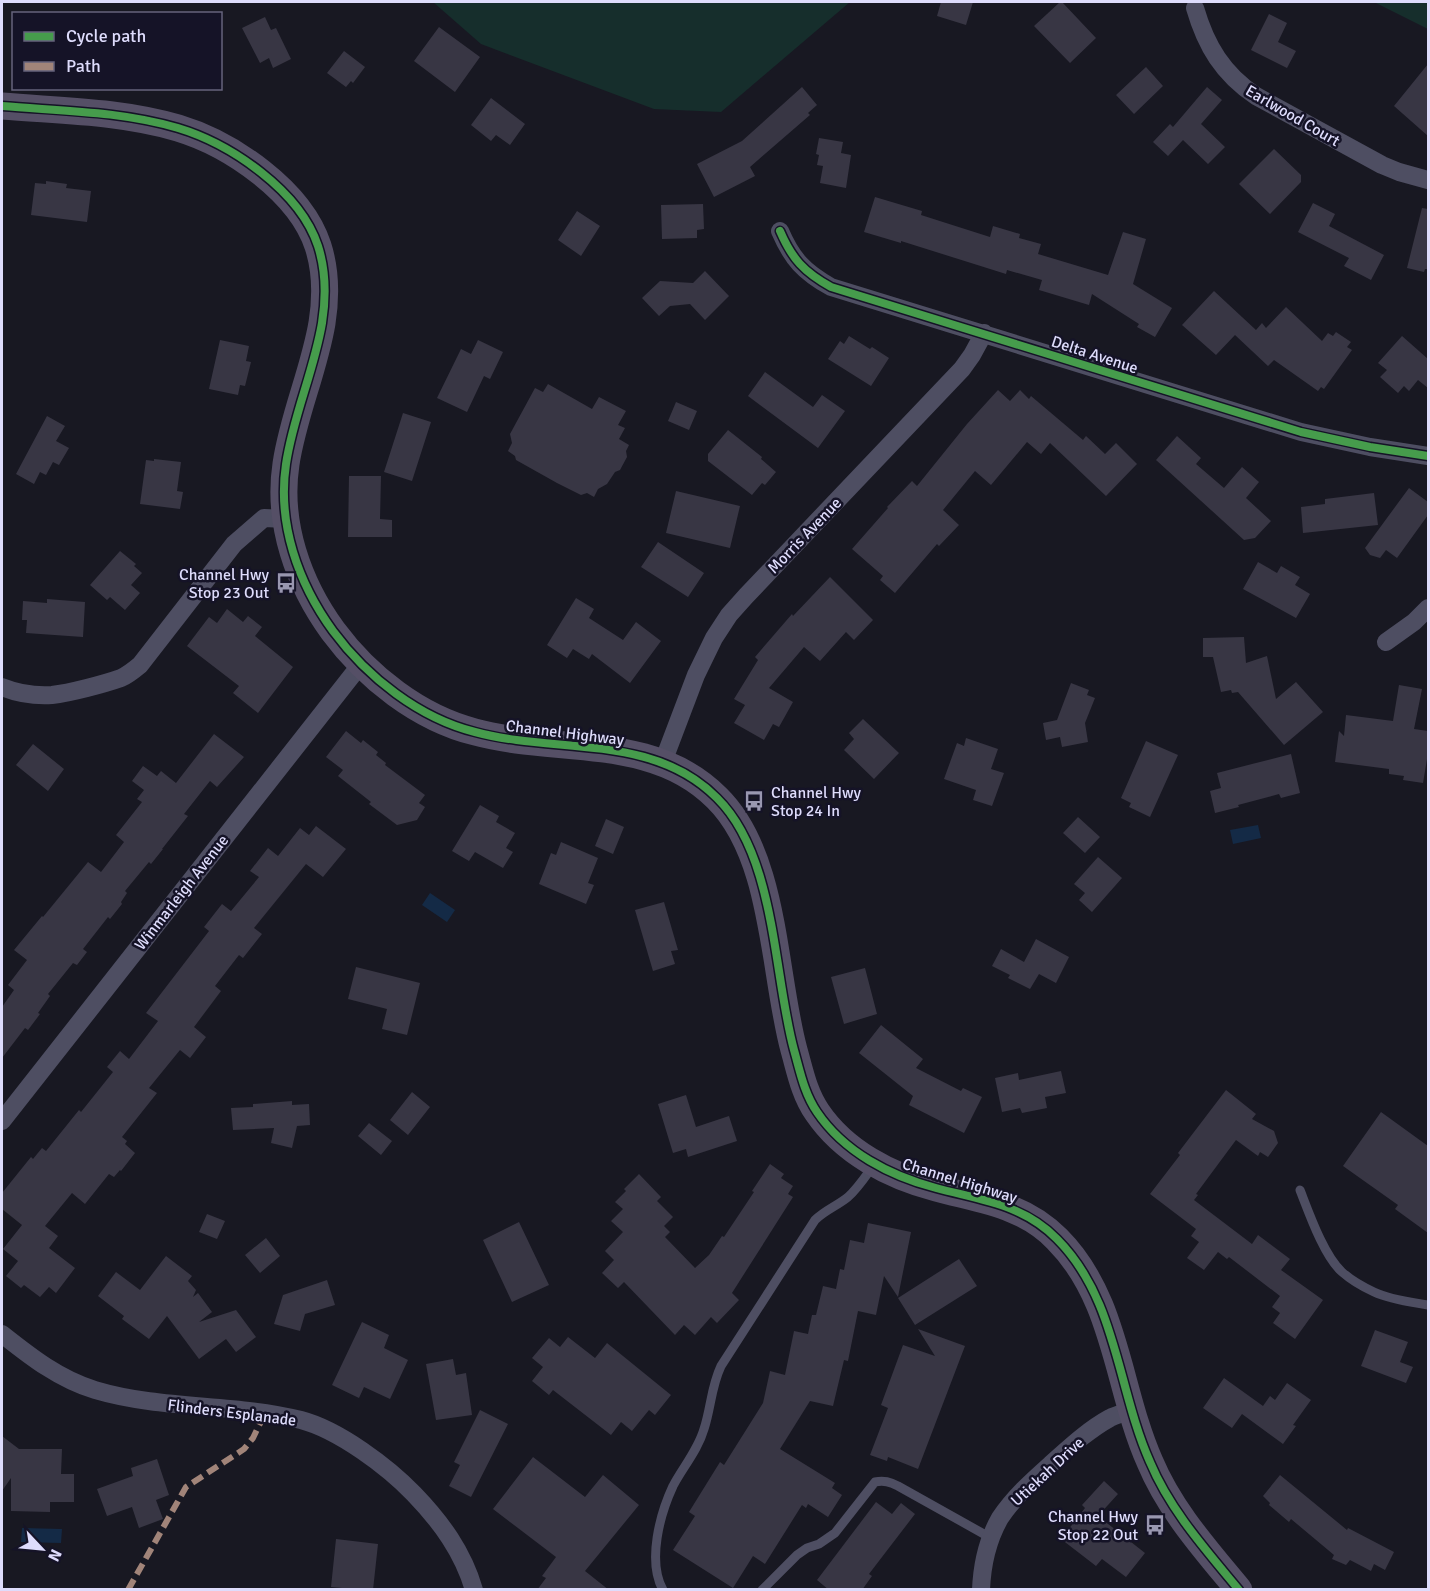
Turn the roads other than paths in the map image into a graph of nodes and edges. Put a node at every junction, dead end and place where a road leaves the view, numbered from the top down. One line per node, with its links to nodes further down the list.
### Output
1 (1195, 8): 3 (street, Earlwood Court)
2 (2, 106): 7 (main road, Channel Highway)
3 (1428, 180)
4 (780, 231): 5 (street, Delta Avenue)
5 (984, 333): 6 (street, Delta Avenue); 12 (street, Morris Avenue)
6 (1428, 456)
7 (286, 519): 10 (main road, Channel Highway); 11 (street)
8 (1428, 608): 9 (street)
9 (1386, 642)
10 (361, 664): 12 (main road, Channel Highway); 13 (street, Winmarleigh Avenue)
11 (2, 687)
12 (663, 762): 14 (main road, Channel Highway)
13 (2, 1121)
14 (874, 1163): 18 (main road, Channel Highway); 21 (lane)
15 (1300, 1190): 16 (lane)
16 (1428, 1305)
17 (2, 1334): 20 (street, Flinders Esplanade)
18 (1131, 1410): 19 (street, Utiekah Drive); 24 (main road, Channel Highway)
19 (991, 1538): 22 (lane); 23 (street, Utiekah Drive)
20 (474, 1590)
21 (663, 1590)
22 (762, 1590)
23 (981, 1590)
24 (1239, 1590)

